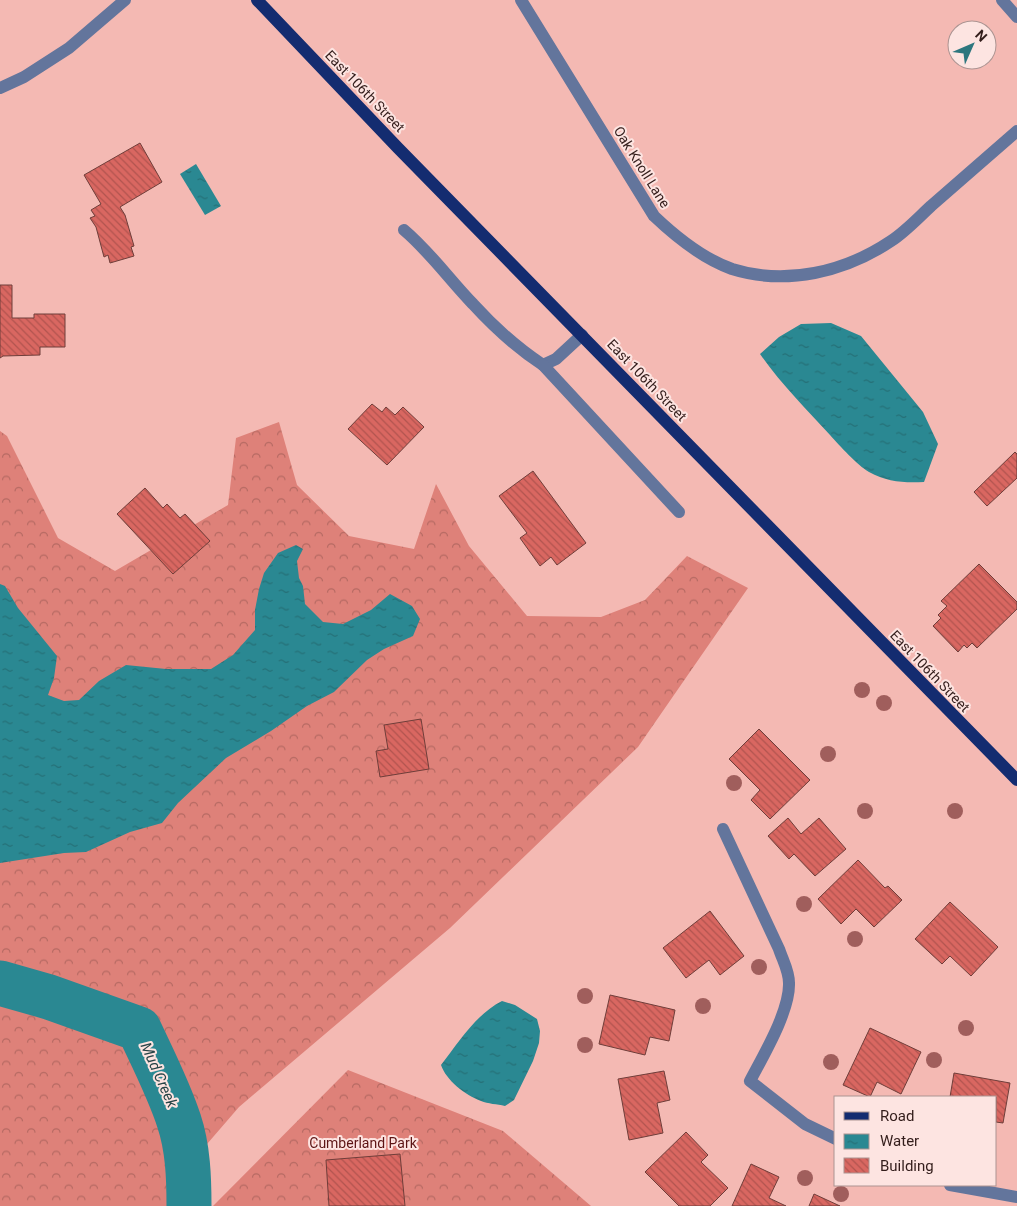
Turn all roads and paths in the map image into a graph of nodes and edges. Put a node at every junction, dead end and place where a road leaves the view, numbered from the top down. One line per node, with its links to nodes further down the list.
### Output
1 (124, 0): 6 (street)
2 (257, 0): 9 (main road, East 106th Street)
3 (521, 0): 7 (street, Oak Knoll Lane)
4 (1002, 0): 5 (street)
5 (1017, 17)
6 (0, 88)
7 (1017, 131)
8 (404, 230): 10 (street)
9 (582, 335): 10 (street); 12 (main road, East 106th Street)
10 (543, 366): 11 (street)
11 (679, 512)
12 (1017, 780)
13 (723, 828): 14 (street)
14 (834, 1138)
15 (956, 1186): 16 (street)
16 (1017, 1197)

